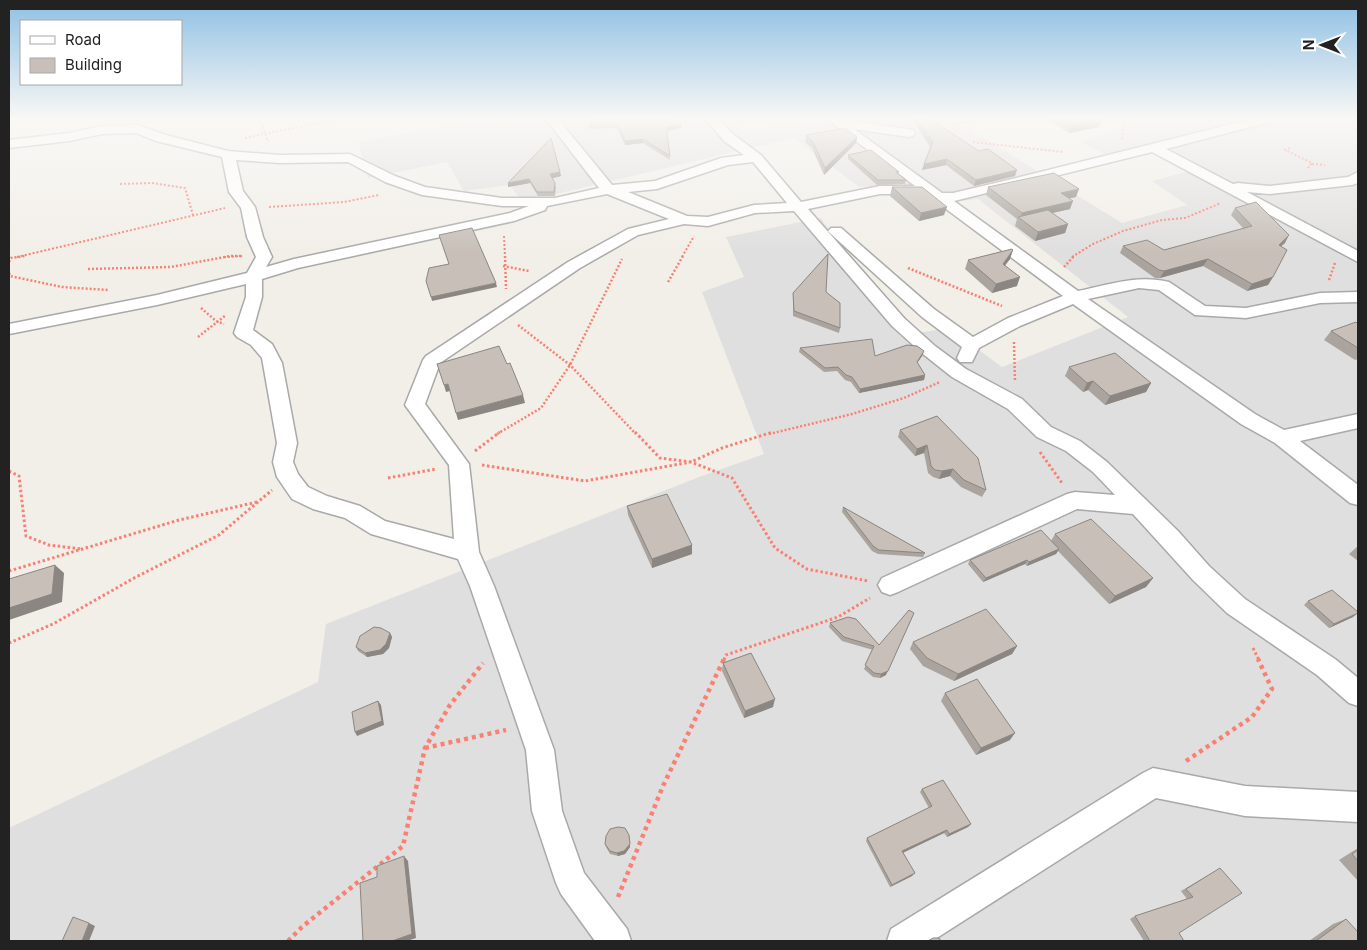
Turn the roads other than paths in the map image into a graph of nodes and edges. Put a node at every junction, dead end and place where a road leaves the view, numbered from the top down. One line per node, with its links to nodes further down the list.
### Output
1 (230, 163): 17 (street)
2 (360, 163): 13 (street)
3 (587, 163): 11 (street)
4 (719, 163): 11 (street)
5 (760, 163): 14 (street)
6 (892, 163): 12 (street)
7 (1086, 163): 12 (street)
8 (1184, 163): 10 (street)
9 (1358, 176): 10 (street)
10 (1228, 186): 16 (street)
11 (608, 190): 13 (street); 15 (street)
12 (934, 193): 14 (street); 18 (street)
13 (555, 202): 17 (street)
14 (801, 206): 15 (street); 21 (street); 22 (street)
15 (684, 220): 27 (street)
16 (1358, 257)
17 (259, 266): 20 (street); 27 (street)
18 (1075, 297): 19 (street); 21 (street); 24 (street)
19 (1358, 297)
20 (9, 329)
21 (972, 345): 22 (street)
22 (959, 373): 26 (street)
23 (1358, 421): 24 (street)
24 (1282, 438): 25 (street)
25 (1357, 493)
26 (1139, 506): 28 (street); 29 (street)
27 (467, 552): 31 (street)
28 (890, 585)
29 (1358, 694)
30 (1358, 807): 32 (street)
31 (615, 941)
32 (903, 941)

